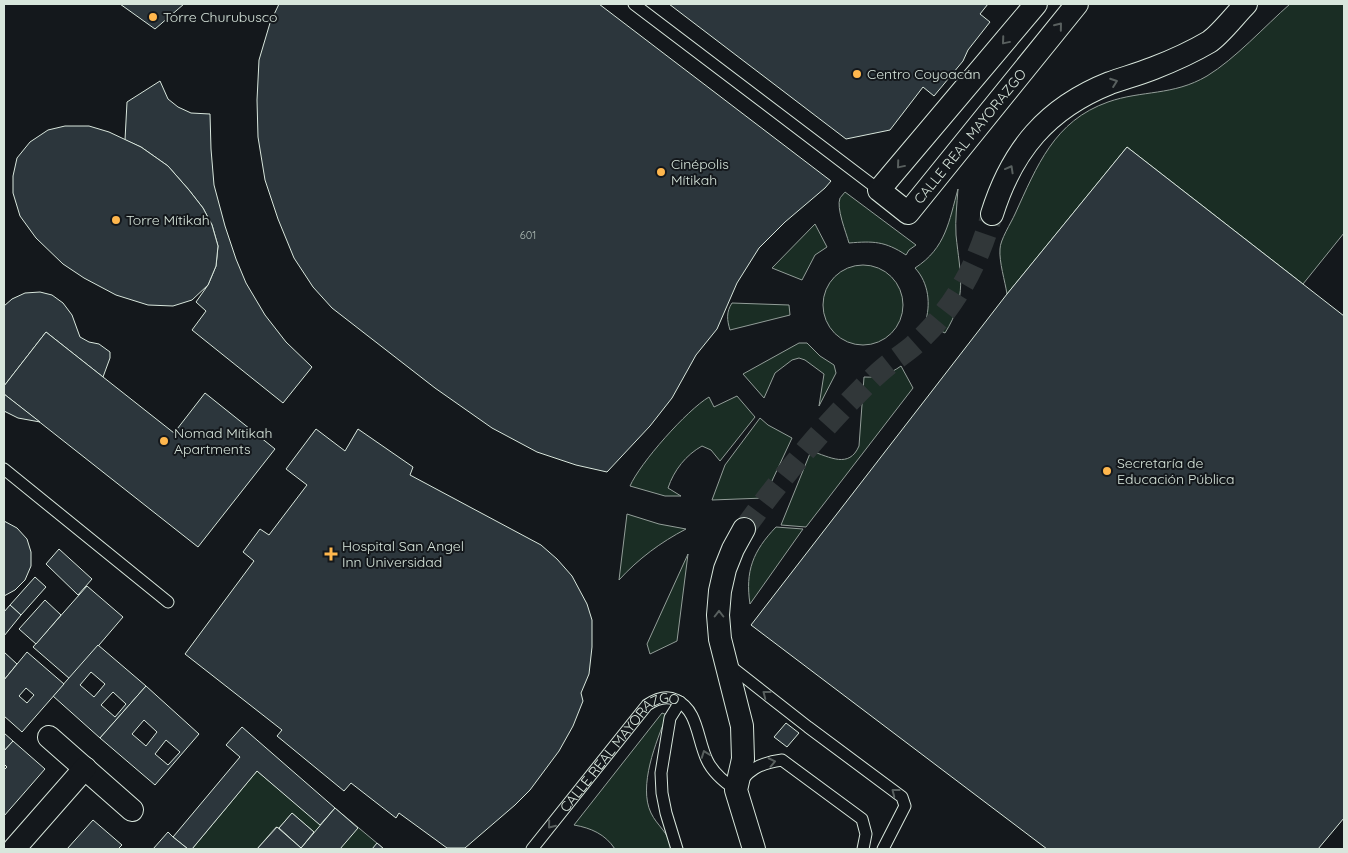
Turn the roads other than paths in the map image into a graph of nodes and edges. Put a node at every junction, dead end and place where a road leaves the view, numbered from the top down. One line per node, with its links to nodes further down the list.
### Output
1 (634, 4): 5 (lane)
2 (1036, 4): 5 (street, one-way to 5)
3 (1077, 4): 5 (street, CALLE REAL MAYORAZGO, one-way to 3)
4 (1246, 4): 6 (street, one-way to 4)
5 (879, 190)
6 (992, 214)
7 (5, 473): 9 (lane)
8 (744, 529): 10 (street, one-way to 8)
9 (168, 602)
10 (726, 662): 14 (street); 21 (lane, one-way to 10)
11 (680, 702): 14 (lane, CALLE REAL MAYORAZGO, one-way to 11); 17 (lane, CALLE REAL MAYORAZGO, one-way to 17); 18 (lane)
12 (50, 737): 13 (street)
13 (85, 768): 15 (street); 16 (street)
14 (736, 790): 19 (street); 20 (lane, one-way to 20)
15 (132, 810)
16 (14, 849)
17 (532, 849)
18 (677, 849)
19 (754, 849)
20 (863, 849)
21 (883, 849)

